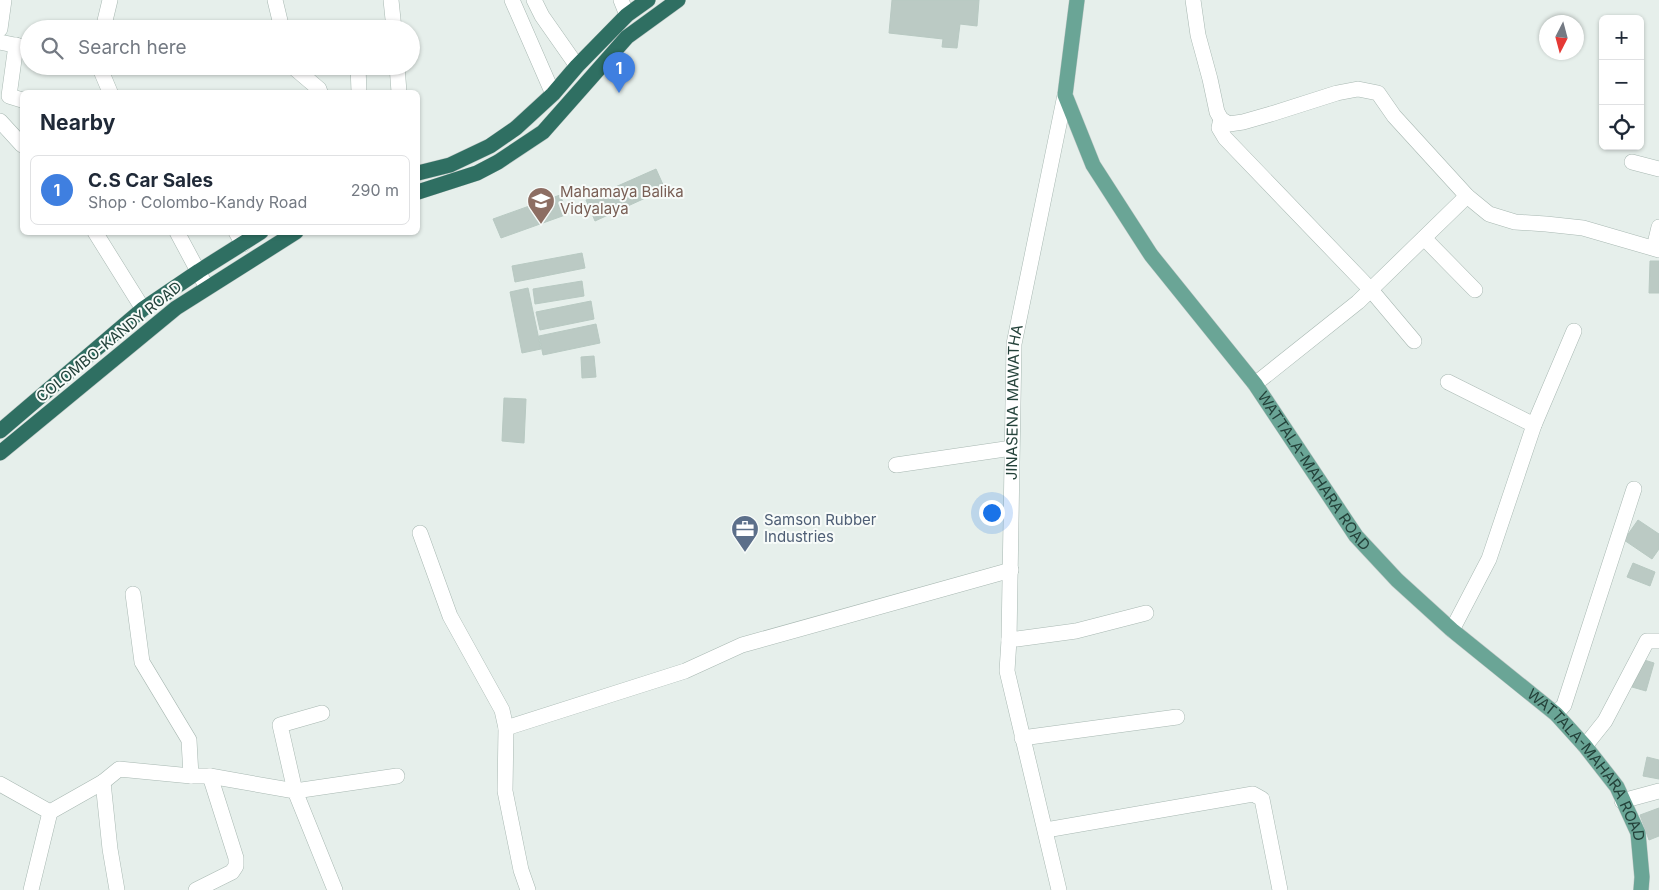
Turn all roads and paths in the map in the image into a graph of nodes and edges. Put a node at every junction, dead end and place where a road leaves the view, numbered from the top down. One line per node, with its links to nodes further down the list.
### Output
1 (4, 0): 16 (street)
2 (110, 0): 13 (street)
3 (274, 0): 14 (street)
4 (391, 0): 15 (street)
5 (512, 0): 29 (street)
6 (534, 0): 20 (street)
7 (620, 0): 12 (street)
8 (648, 0): 12 (highway)
9 (678, 0): 38 (highway)
10 (1077, 0): 30 (main road, WATTALA-MAHARA ROAD)
11 (1193, 0): 32 (street)
12 (627, 15): 20 (highway)
13 (105, 20)
14 (280, 20)
15 (393, 20)
16 (0, 29)
17 (0, 42): 18 (street)
18 (20, 46)
19 (20, 54): 31 (street)
20 (577, 66): 29 (highway)
21 (103, 75): 25 (street)
22 (302, 75): 26 (street)
23 (358, 75): 27 (street)
24 (398, 75): 28 (street)
25 (109, 90)
26 (319, 90)
27 (359, 90)
28 (399, 90)
29 (553, 94): 37 (highway)
30 (1065, 95): 55 (main road, WATTALA-MAHARA ROAD); 58 (street, JINASENA MAWATHA)
31 (20, 99)
32 (1220, 119): 39 (street); 49 (street)
33 (0, 121): 34 (street)
34 (20, 143)
35 (1632, 162): 36 (street)
36 (1659, 169)
37 (420, 172)
38 (420, 191)
39 (1467, 196): 45 (street); 46 (street)
40 (1659, 227): 46 (street)
41 (97, 235): 51 (street)
42 (179, 235): 47 (street)
43 (291, 235): 48 (highway, COLOMBO-KANDY ROAD)
44 (240, 238): 47 (highway, COLOMBO-KANDY ROAD)
45 (1424, 238): 49 (street); 50 (street)
46 (1656, 249)
47 (199, 271): 48 (street); 51 (highway, COLOMBO-KANDY ROAD)
48 (207, 288): 59 (highway, COLOMBO-KANDY ROAD)
49 (1371, 290): 53 (street); 55 (street)
50 (1475, 290)
51 (143, 309): 57 (highway, COLOMBO-KANDY ROAD)
52 (1574, 331): 56 (street)
53 (1414, 340)
54 (1448, 382): 56 (street)
55 (1255, 384): 66 (main road, WATTALA-MAHARA ROAD)
56 (1534, 425): 66 (street)
57 (0, 432)
58 (1012, 448): 60 (street); 63 (street, JINASENA MAWATHA)
59 (0, 453)
60 (896, 465)
61 (1634, 489): 70 (street)
62 (420, 533): 72 (street)
63 (1011, 570): 67 (street, JINASENA MAWATHA); 72 (street)
64 (133, 594): 75 (street)
65 (1146, 613): 67 (street)
66 (1452, 630): 70 (main road, WATTALA-MAHARA ROAD)
67 (1010, 640): 73 (street, JINASENA MAWATHA)
68 (1659, 641): 74 (street)
69 (322, 713): 80 (street)
70 (1556, 714): 74 (main road, WATTALA-MAHARA ROAD)
71 (1177, 717): 73 (street)
72 (506, 728): 89 (street)
73 (1022, 738): 84 (street, JINASENA MAWATHA)
74 (1585, 746): 82 (main road, WATTALA-MAHARA ROAD)
75 (190, 776): 76 (street); 78 (street)
76 (210, 776): 80 (street); 87 (street)
77 (397, 776): 80 (street)
78 (103, 782): 83 (street); 86 (street)
79 (0, 784): 83 (street)
80 (295, 791): 88 (street)
81 (1659, 791): 82 (street)
82 (1622, 801): 92 (main road, WATTALA-MAHARA ROAD)
83 (50, 812): 85 (street)
84 (1046, 830): 90 (street, JINASENA MAWATHA); 91 (street)
85 (31, 890)
86 (117, 890)
87 (196, 890)
88 (334, 890)
89 (528, 890)
90 (1059, 890)
91 (1280, 890)
92 (1641, 890)

